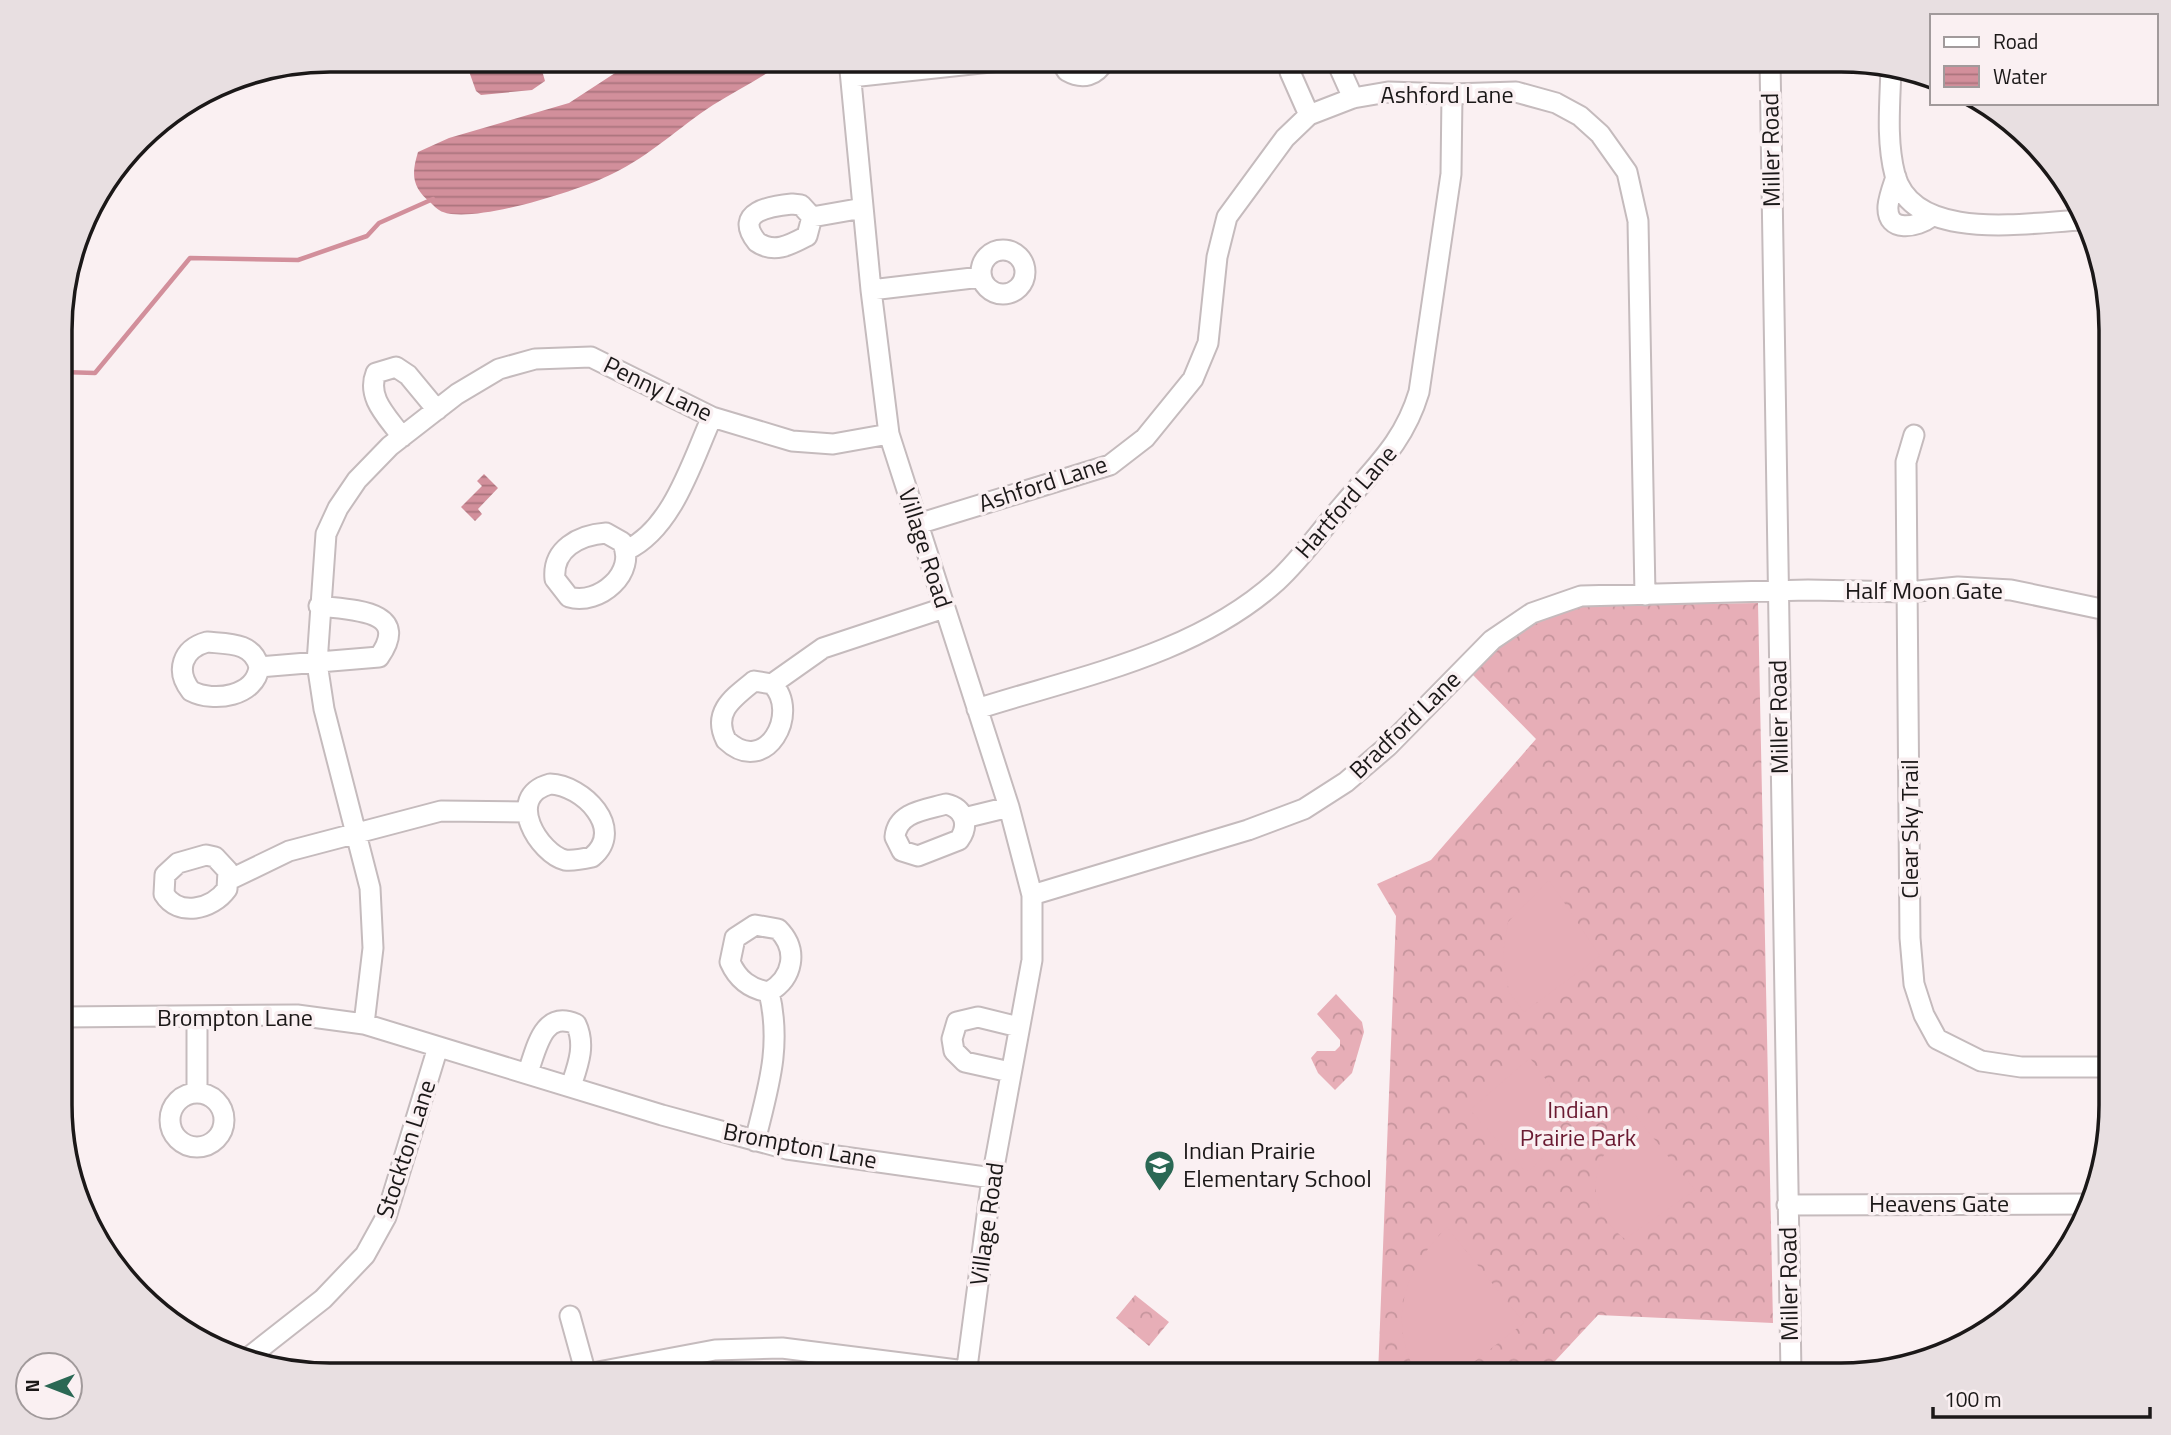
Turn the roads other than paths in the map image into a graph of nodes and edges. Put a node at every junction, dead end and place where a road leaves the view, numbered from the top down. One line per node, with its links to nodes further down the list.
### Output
1 (850, 72): 11 (street, Village Road)
2 (1070, 72): 3 (street)
3 (1096, 72)
4 (1290, 72): 10 (street)
5 (1342, 72): 9 (street)
6 (1770, 72): 23 (street, Miller Road)
7 (1891, 77): 13 (street)
8 (1452, 94): 9 (street, Ashford Lane); 25 (street, Ashford Lane); 32 (street, Hartford Lane)
9 (1353, 97): 10 (street, Ashford Lane)
10 (1309, 115): 21 (street, Ashford Lane)
11 (863, 208): 12 (street); 15 (street, Village Road)
12 (813, 217)
13 (2075, 220)
14 (981, 277): 15 (street)
15 (871, 290): 18 (street, Village Road)
16 (437, 410): 17 (street, Penny Lane); 20 (street, Penny Lane); 20 (street)
17 (712, 417): 18 (street, Penny Lane); 22 (street)
18 (889, 434): 21 (street, Village Road)
19 (1914, 435): 24 (street, Clear Sky Trail)
20 (402, 437): 26 (street, Penny Lane)
21 (918, 523): 27 (street, Village Road)
22 (627, 550)
23 (1777, 592): 24 (street, Half Moon Gate); 25 (street, Bradford Lane); 53 (street, Miller Road)
24 (1908, 592): 28 (street, Half Moon Gate); 45 (street, Clear Sky Trail)
25 (1645, 595): 38 (street, Bradford Lane)
26 (319, 606): 29 (street, Penny Lane); 29 (street)
27 (944, 608): 31 (street); 32 (street, Village Road)
28 (2099, 609)
29 (317, 663): 30 (street); 36 (street, Penny Lane)
30 (259, 667)
31 (772, 684)
32 (977, 709): 33 (street, Village Road)
33 (1009, 807): 35 (street); 38 (street, Village Road)
34 (526, 812): 36 (street)
35 (964, 817)
36 (357, 834): 37 (street); 42 (street, Penny Lane)
37 (229, 880)
38 (1032, 895): 43 (street, Village Road)
39 (769, 992): 50 (street)
40 (72, 1017): 41 (street, Brompton Lane)
41 (197, 1018): 42 (street, Brompton Lane); 49 (street)
42 (364, 1024): 44 (street, Brompton Lane)
43 (1019, 1027): 47 (street, Village Road); 47 (street)
44 (438, 1047): 46 (street, Brompton Lane); 55 (street, Stockton Lane)
45 (2099, 1067)
46 (528, 1072): 48 (street, Brompton Lane); 48 (street)
47 (1010, 1072): 51 (street, Village Road)
48 (571, 1086): 50 (street, Brompton Lane)
49 (197, 1093)
50 (755, 1141): 51 (street, Brompton Lane)
51 (992, 1178): 59 (street, Village Road)
52 (2080, 1204): 53 (street, Heavens Gate)
53 (1787, 1205): 60 (street, Miller Road)
54 (570, 1316): 56 (street)
55 (255, 1352)
56 (581, 1363)
57 (647, 1363): 58 (street)
58 (893, 1363)
59 (968, 1363)
60 (1791, 1363)

